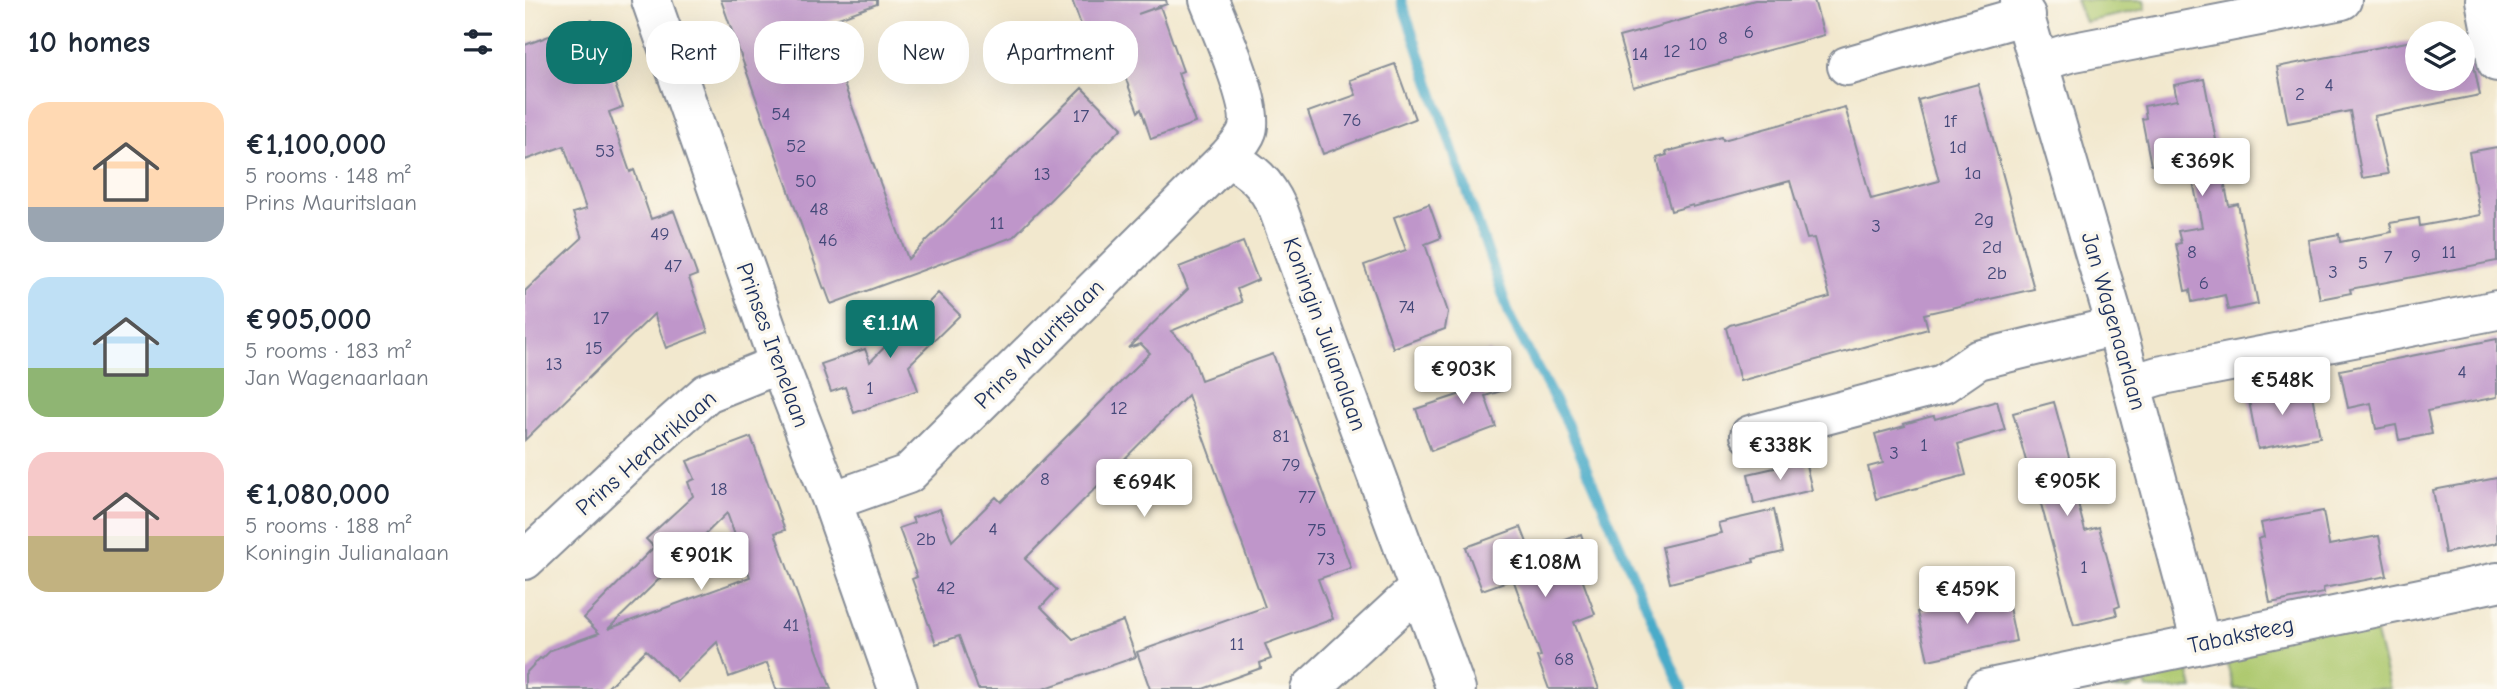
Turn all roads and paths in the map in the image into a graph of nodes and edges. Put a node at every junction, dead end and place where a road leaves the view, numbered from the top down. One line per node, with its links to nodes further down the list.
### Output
1 (651, 0): 12 (street, Prinses Irenelaan)
2 (1209, 0): 9 (street)
3 (2341, 0): 6 (street)
4 (2485, 0): 7 (street)
5 (2023, 7): 6 (street, Jan Wagenaarlaan); 8 (street)
6 (2040, 62): 11 (street, Jan Wagenaarlaan)
7 (2497, 62)
8 (1847, 66)
9 (1228, 157): 15 (street, Prins Mauritslaan); 18 (street, Koningin Julianalaan)
10 (2497, 310): 13 (street)
11 (2116, 326): 13 (street, Jan Wagenaarlaan); 14 (street)
12 (779, 364): 15 (street, Prinses Irenelaan); 16 (street, Prins Hendriklaan)
13 (2132, 384): 19 (street, Jan Wagenaarlaan)
14 (1750, 435)
15 (832, 501): 20 (street, Prinses Irenelaan)
16 (525, 560)
17 (2497, 582): 19 (street, Tabaksteeg)
18 (1419, 588): 21 (street); 22 (street, Koningin Julianalaan)
19 (2201, 643): 23 (street, Tabaksteeg)
20 (898, 689)
21 (1310, 689)
22 (1457, 689)
23 (1985, 689)

